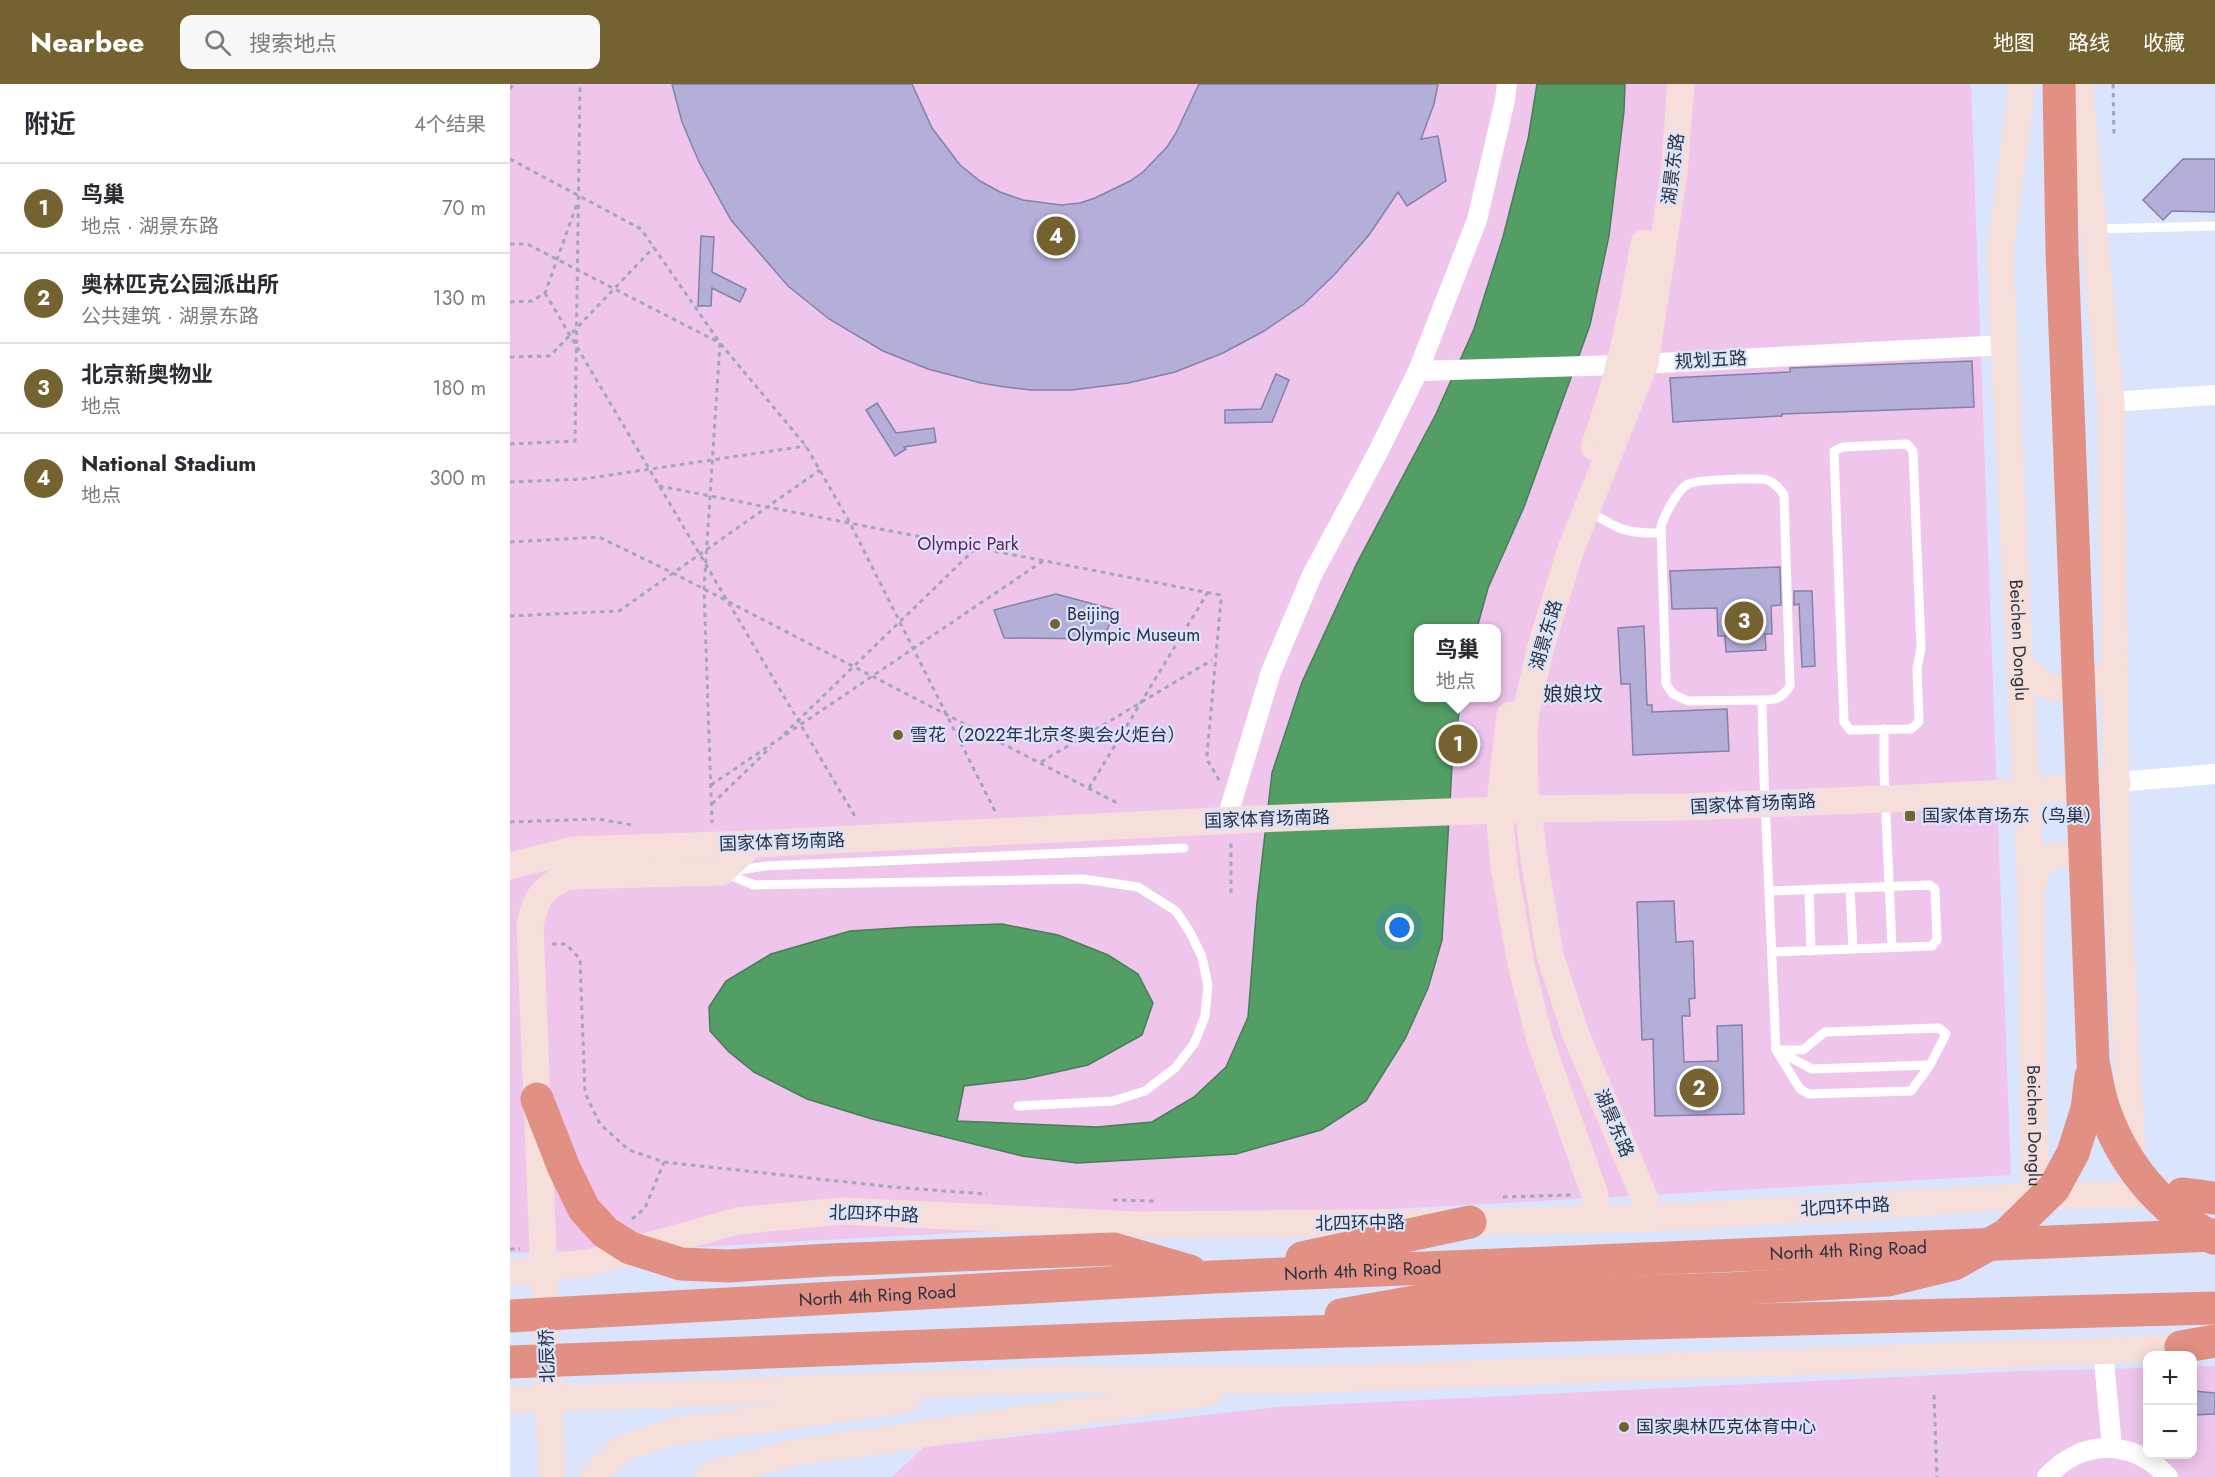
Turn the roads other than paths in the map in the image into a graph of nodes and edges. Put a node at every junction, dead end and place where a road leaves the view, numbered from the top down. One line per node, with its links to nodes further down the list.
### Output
1 (1507, 84): 11 (street)
2 (1664, 84): 10 (street, 湖景东路)
3 (1681, 84): 10 (street, 湖景东路)
4 (2022, 84): 9 (street, Beichen Donglu)
5 (2060, 84): 43 (highway)
6 (2079, 84): 8 (street)
7 (2215, 226): 8 (lane)
8 (2095, 229): 13 (street)
9 (2005, 345): 10 (street, 规划五路); 17 (street, Beichen Donglu)
10 (1632, 364): 11 (street, 规划五路); 14 (street, 湖景东路); 26 (street, 湖景东路)
11 (1418, 371): 27 (street)
12 (2215, 395): 13 (street)
13 (2111, 402): 16 (street)
14 (1587, 510): 15 (lane); 25 (street, 湖景东路)
15 (1661, 533): 18 (lane); 18 (lane)
16 (2114, 648): 17 (street); 21 (street)
17 (2021, 666): 22 (street, Beichen Donglu)
18 (1762, 700): 24 (lane)
19 (1884, 729): 19 (lane); 23 (lane)
20 (2215, 774): 21 (street)
21 (2116, 782): 22 (street, 国家体育场南路); 32 (street)
22 (2027, 792): 23 (street, 国家体育场南路); 37 (street, Beichen Donglu)
23 (1885, 798): 24 (street, 国家体育场南路); 33 (lane)
24 (1765, 803): 25 (street, 国家体育场南路); 36 (lane)
25 (1528, 809): 26 (street, 国家体育场南路); 53 (street, 湖景东路)
26 (1499, 811): 27 (street, 国家体育场南路); 52 (street, 湖景东路)
27 (1239, 816): 28 (street, 国家体育场南路)
28 (752, 844): 30 (street, 国家体育场南路); 31 (street)
29 (1184, 848): 31 (lane)
30 (510, 866)
31 (721, 872): 45 (street, 北辰桥); 46 (lane)
32 (2116, 884): 37 (street); 48 (street)
33 (1889, 886): 34 (lane); 38 (lane); 38 (lane)
34 (1850, 888): 35 (lane); 39 (lane)
35 (1809, 890): 36 (lane); 40 (lane)
36 (1769, 891): 41 (lane)
37 (2031, 891): 50 (street, Beichen Donglu)
38 (1892, 947): 39 (lane)
39 (1853, 949): 40 (lane)
40 (1811, 951): 41 (lane)
41 (1772, 952): 42 (lane)
42 (1776, 1050): 44 (lane); 44 (lane); 44 (lane)
43 (2093, 1062): 55 (highway); 60 (highway)
44 (1930, 1065)
45 (537, 1099): 57 (highway); 70 (street, 北辰桥)
46 (1018, 1106)
47 (2215, 1185): 49 (street, 北四环中路)
48 (2135, 1194): 49 (street, 北四环中路); 50 (street, 北四环中路)
49 (2182, 1194): 51 (highway)
50 (2035, 1197): 53 (street, 北四环中路)
51 (2215, 1198)
52 (1595, 1208): 53 (street, 北四环中路); 54 (street, 北四环中路)
53 (1653, 1218)
54 (1470, 1222): 56 (street, 北四环中路); 57 (highway)
55 (2215, 1237): 57 (highway, North 4th Ring Road)
56 (510, 1274)
57 (1213, 1277): 59 (highway, North 4th Ring Road)
58 (2215, 1308): 60 (highway)
59 (510, 1316)
60 (1236, 1334): 65 (highway)
61 (2215, 1341): 63 (highway)
62 (2215, 1346): 63 (street)
63 (2181, 1347): 64 (street)
64 (2103, 1350): 67 (street); 69 (street)
65 (510, 1362)
66 (1065, 1379): 67 (street); 68 (street); 71 (street)
67 (1298, 1380): 72 (street)
68 (510, 1400)
69 (2112, 1447): 73 (street); 74 (street)
70 (552, 1476)
71 (593, 1477)
72 (708, 1477)
73 (2047, 1477)
74 (2168, 1477)

